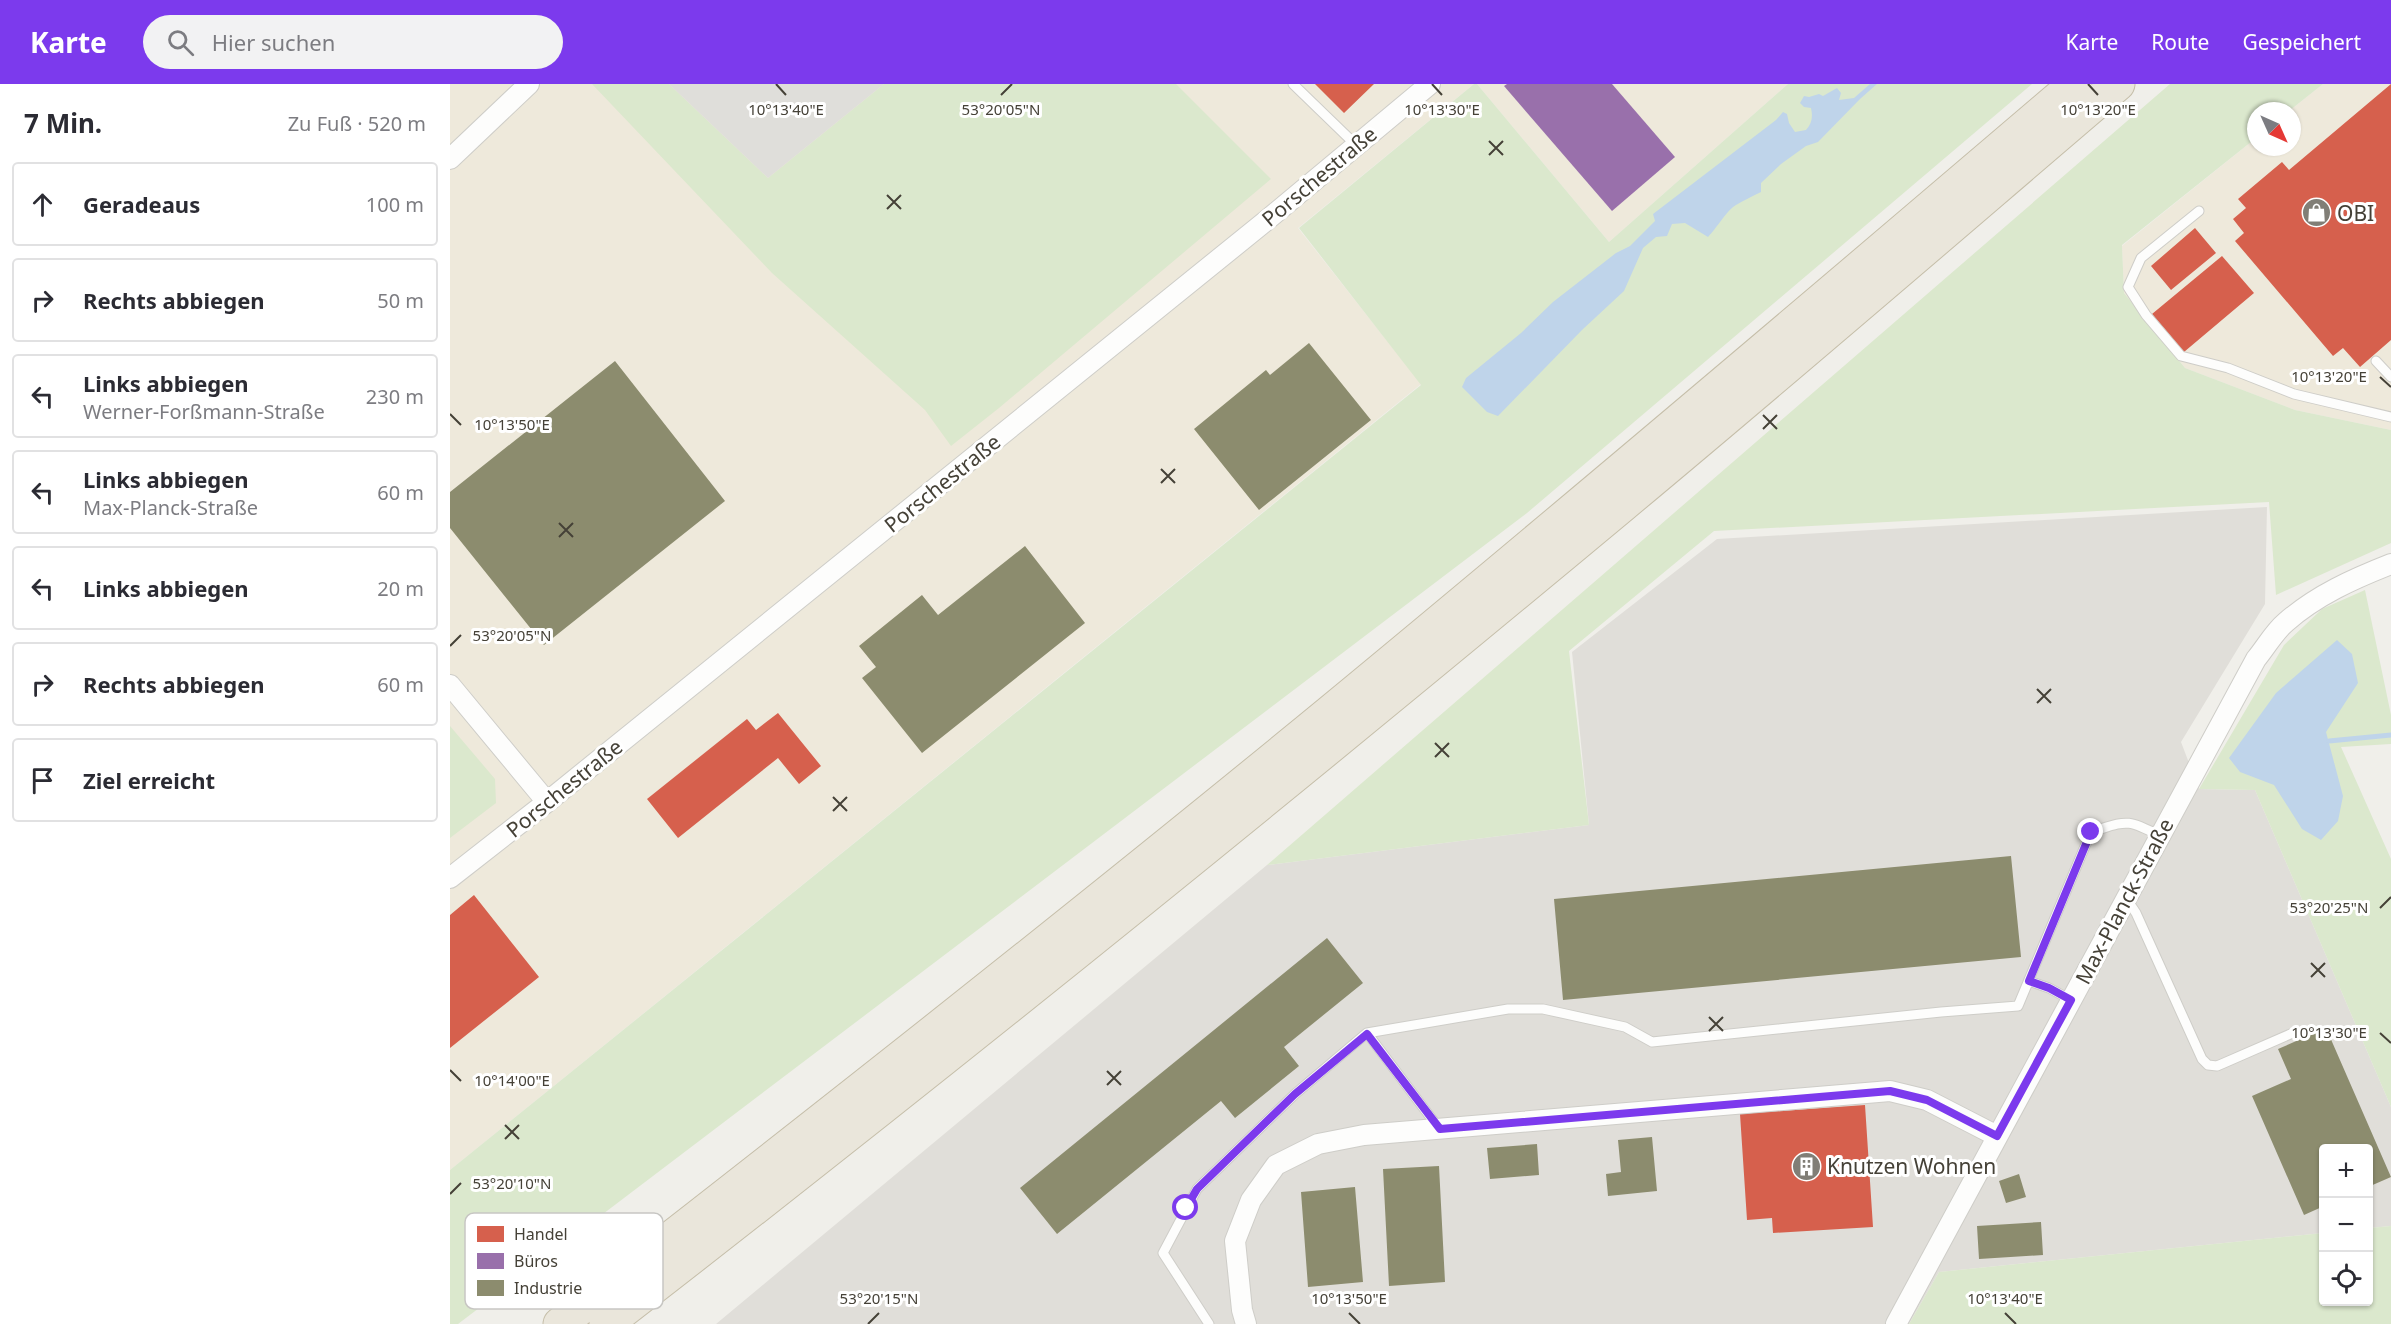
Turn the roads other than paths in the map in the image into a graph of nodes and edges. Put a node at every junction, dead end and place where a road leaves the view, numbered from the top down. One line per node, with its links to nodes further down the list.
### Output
1 (529, 84): 7 (street)
2 (1293, 84): 6 (lane)
3 (1430, 84): 6 (street, Porschestraße)
4 (2075, 84): 24 (highway)
5 (2118, 84): 25 (highway)
6 (1356, 145): 14 (street, Porschestraße)
7 (451, 158)
8 (2199, 211): 11 (lane)
9 (2376, 361): 10 (lane)
10 (2391, 377)
11 (2391, 417)
12 (2391, 564): 15 (street, Max-Planck-Straße)
13 (450, 685): 14 (street)
14 (547, 802): 16 (street, Porschestraße)
15 (2160, 836): 17 (street, Max-Planck-Straße); 18 (lane)
16 (450, 878)
17 (2126, 898): 19 (street, Max-Planck-Straße); 20 (lane)
18 (2029, 981): 19 (lane); 21 (lane)
19 (2071, 1000): 23 (street, Max-Planck-Straße)
20 (2295, 1032)
21 (1367, 1034): 22 (lane); 30 (lane)
22 (1440, 1129): 23 (street); 31 (street)
23 (1997, 1136): 32 (street, Max-Planck-Straße)
24 (663, 1244)
25 (663, 1279)
26 (579, 1309): 28 (highway)
27 (625, 1309): 29 (highway)
28 (560, 1324)
29 (606, 1324)
30 (1209, 1324)
31 (1246, 1324)
32 (1896, 1324)

